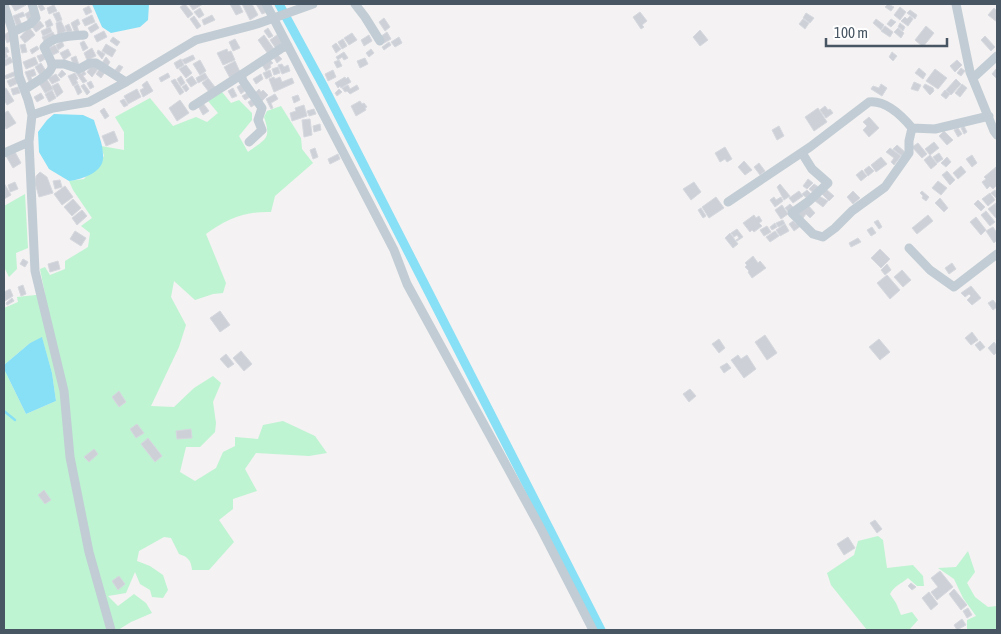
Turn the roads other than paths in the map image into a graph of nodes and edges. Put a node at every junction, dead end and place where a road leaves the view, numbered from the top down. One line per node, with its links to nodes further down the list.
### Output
1 (32, 4): 8 (street)
2 (266, 4): 7 (street)
3 (313, 4): 7 (street)
4 (355, 4): 10 (street)
5 (956, 4): 15 (street)
6 (4, 6): 8 (street)
7 (276, 16): 11 (street); 16 (street)
8 (13, 32): 17 (street)
9 (84, 35): 13 (street)
10 (380, 42)
11 (288, 46): 14 (street); 31 (street)
12 (997, 56): 15 (street)
13 (52, 64): 16 (street); 17 (street)
14 (241, 75): 18 (street); 24 (street)
15 (973, 78): 20 (street)
16 (126, 82): 19 (street)
17 (24, 89): 19 (street)
18 (193, 106)
19 (32, 116): 23 (street)
20 (989, 116): 21 (street); 22 (street)
21 (912, 128): 26 (street); 26 (street)
22 (997, 136)
23 (29, 142): 25 (street); 30 (street)
24 (249, 142)
25 (4, 153)
26 (802, 153): 27 (street)
27 (728, 202)
28 (909, 248): 29 (street)
29 (997, 254)
30 (111, 630)
31 (593, 630)

